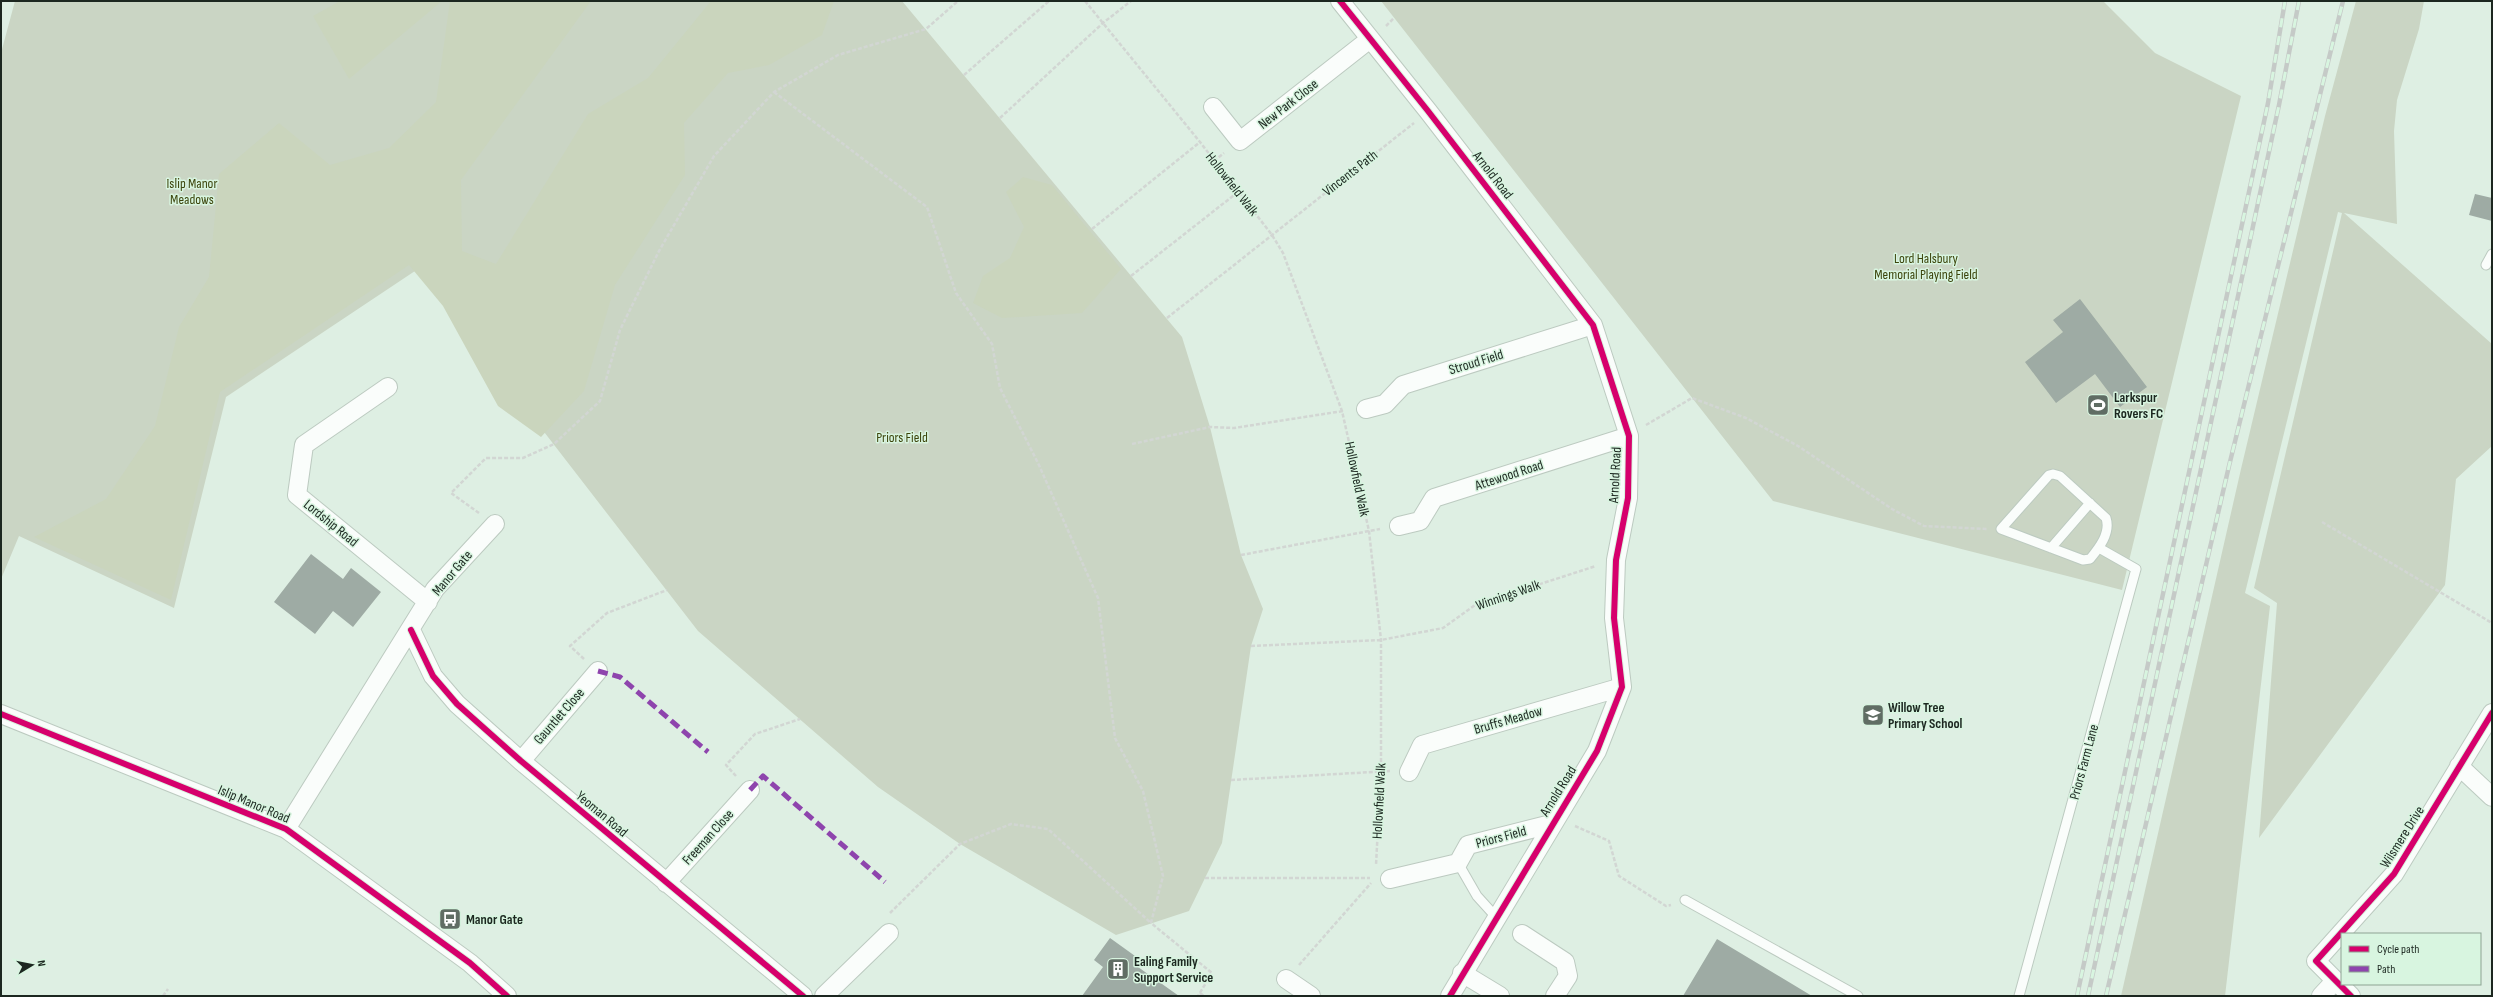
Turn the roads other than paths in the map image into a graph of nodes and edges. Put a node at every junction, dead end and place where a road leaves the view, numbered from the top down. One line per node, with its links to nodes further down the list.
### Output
1 (1340, 1): 2 (street, Arnold Road)
2 (1370, 39): 3 (street, New Park Close); 6 (street, Arnold Road)
3 (1213, 107)
4 (2492, 254): 5 (lane)
5 (2486, 264)
6 (1593, 325): 8 (street, Stroud Field); 9 (street, Arnold Road)
7 (388, 387): 15 (street, Lordship Road)
8 (1366, 409)
9 (1629, 436): 12 (street, Attewood Road); 18 (street, Arnold Road)
10 (2090, 503): 13 (lane); 13 (lane); 14 (lane)
11 (495, 524): 15 (street, Manor Gate)
12 (1399, 526)
13 (2051, 548): 14 (lane)
14 (2099, 548): 48 (lane, Priors Farm Lane)
15 (428, 602): 16 (street, Manor Gate)
16 (411, 630): 21 (street, Yeoman Road); 27 (street, Manor Gate)
17 (598, 672): 21 (street, Gauntlet Close)
18 (1622, 687): 23 (street, Bruffs Meadow); 26 (street, Arnold Road)
19 (2492, 713): 22 (street, Wilsmere Drive)
20 (1, 714): 27 (street, Islip Manor Road)
21 (521, 761): 30 (street, Yeoman Road)
22 (2459, 766): 25 (street); 34 (street, Wilsmere Drive)
23 (1409, 772)
24 (750, 790): 30 (street, Freeman Close)
25 (2492, 798)
26 (1551, 824): 28 (street, Priors Field); 32 (street, Arnold Road)
27 (286, 829): 40 (street, Islip Manor Road)
28 (1458, 863): 29 (street); 32 (lane)
29 (1383, 879)
30 (666, 883): 41 (street, Yeoman Road)
31 (1685, 900): 47 (lane)
32 (1496, 916): 37 (street, Arnold Road)
33 (889, 933): 42 (street)
34 (2341, 933)
35 (2341, 933): 39 (street, Wilsmere Drive)
36 (1522, 934): 46 (street)
37 (1462, 973): 44 (street, Arnold Road); 45 (street)
38 (1286, 980): 43 (street)
39 (2335, 982): 49 (street); 50 (street)
40 (507, 996)
41 (803, 996)
42 (824, 996)
43 (1311, 996)
44 (1450, 996)
45 (1500, 996)
46 (1555, 996)
47 (1858, 996)
48 (2019, 996)
49 (2321, 996)
50 (2351, 996)

